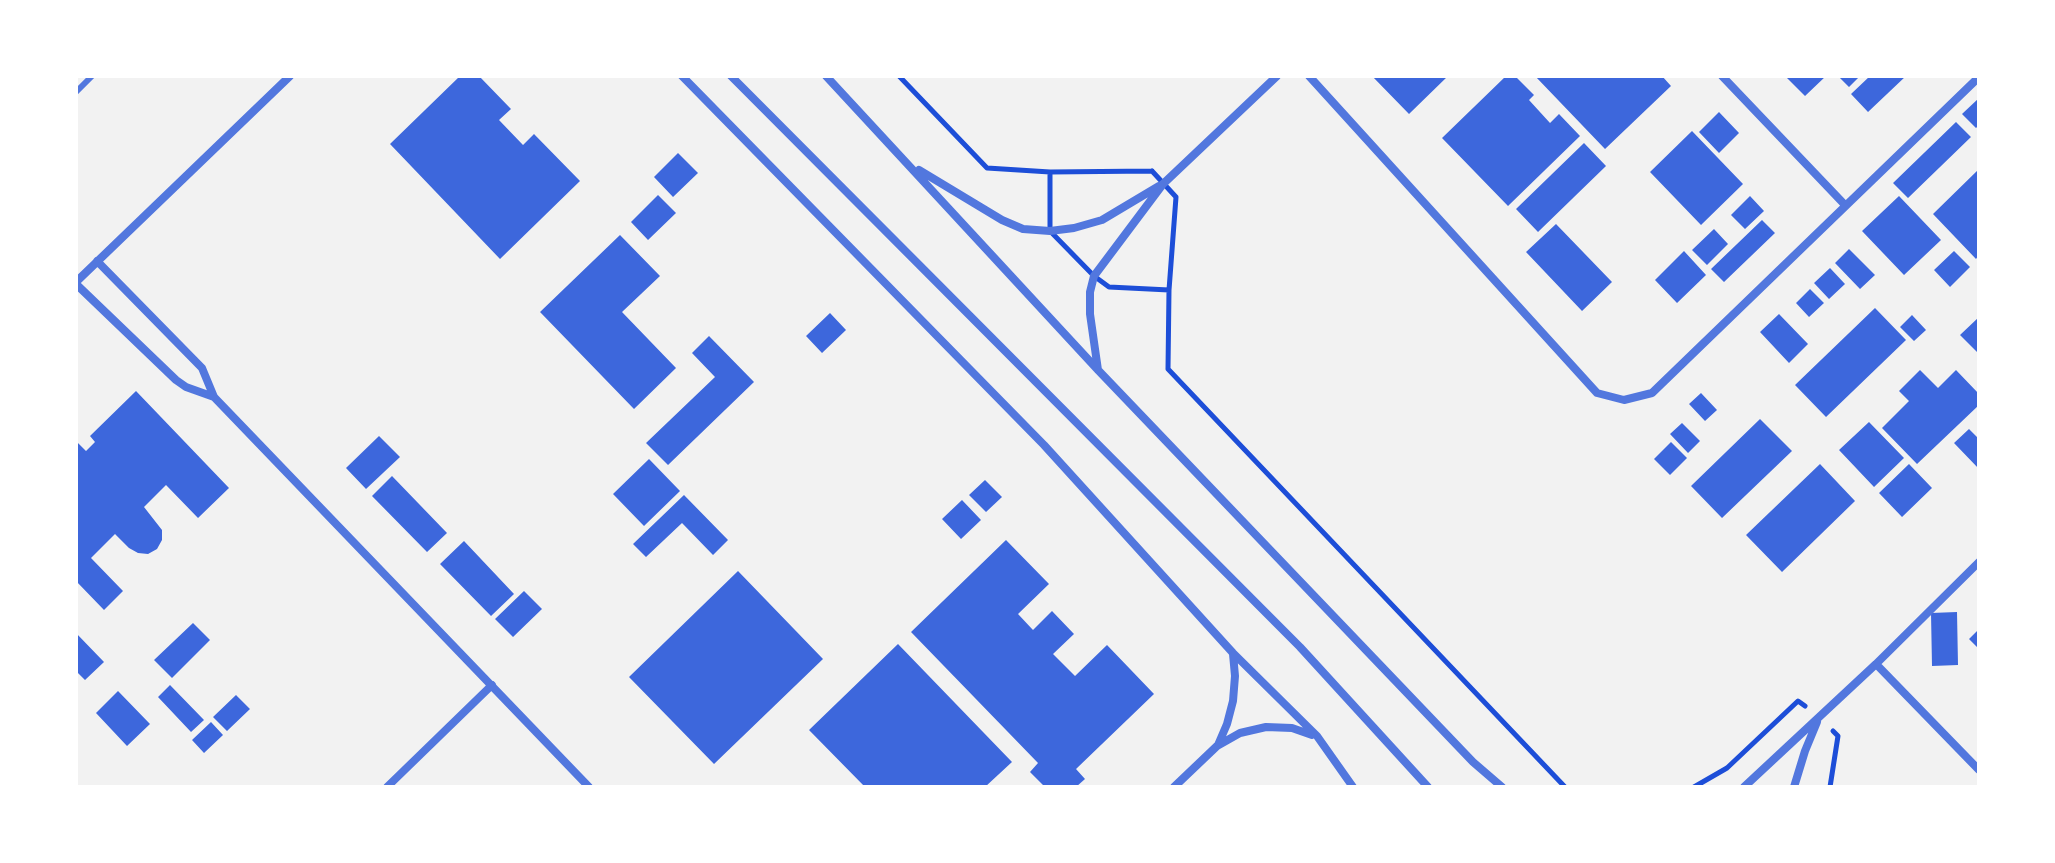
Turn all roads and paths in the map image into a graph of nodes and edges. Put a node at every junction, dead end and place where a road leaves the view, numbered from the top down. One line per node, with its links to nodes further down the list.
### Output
1 (92, 76): 11 (lane)
2 (290, 76): 16 (street)
3 (682, 76): 22 (street)
4 (731, 76): 33 (street)
5 (826, 76): 12 (street)
6 (899, 76): 13 (path)
7 (1277, 76): 14 (street)
8 (1309, 76): 15 (street)
9 (1722, 76): 15 (street)
10 (1979, 77): 15 (street)
11 (76, 92)
12 (911, 166): 14 (street); 19 (street)
13 (1050, 172)
14 (1163, 184): 19 (street)
15 (1845, 205)
16 (97, 261): 17 (street); 20 (street)
17 (76, 283): 20 (street)
18 (1169, 290): 35 (path)
19 (1098, 370): 34 (street)
20 (214, 397): 24 (street)
21 (1979, 562): 23 (street)
22 (1233, 653): 26 (street); 27 (street)
23 (1876, 664): 25 (street); 28 (street)
24 (492, 685): 29 (street); 30 (street)
25 (1819, 718): 36 (street); 37 (street)
26 (1317, 736): 27 (street); 32 (street)
27 (1217, 746): 31 (street)
28 (1979, 770)
29 (387, 787)
30 (589, 787)
31 (1174, 787)
32 (1353, 787)
33 (1428, 787)
34 (1502, 787)
35 (1565, 787)
36 (1744, 787)
37 (1794, 787)

